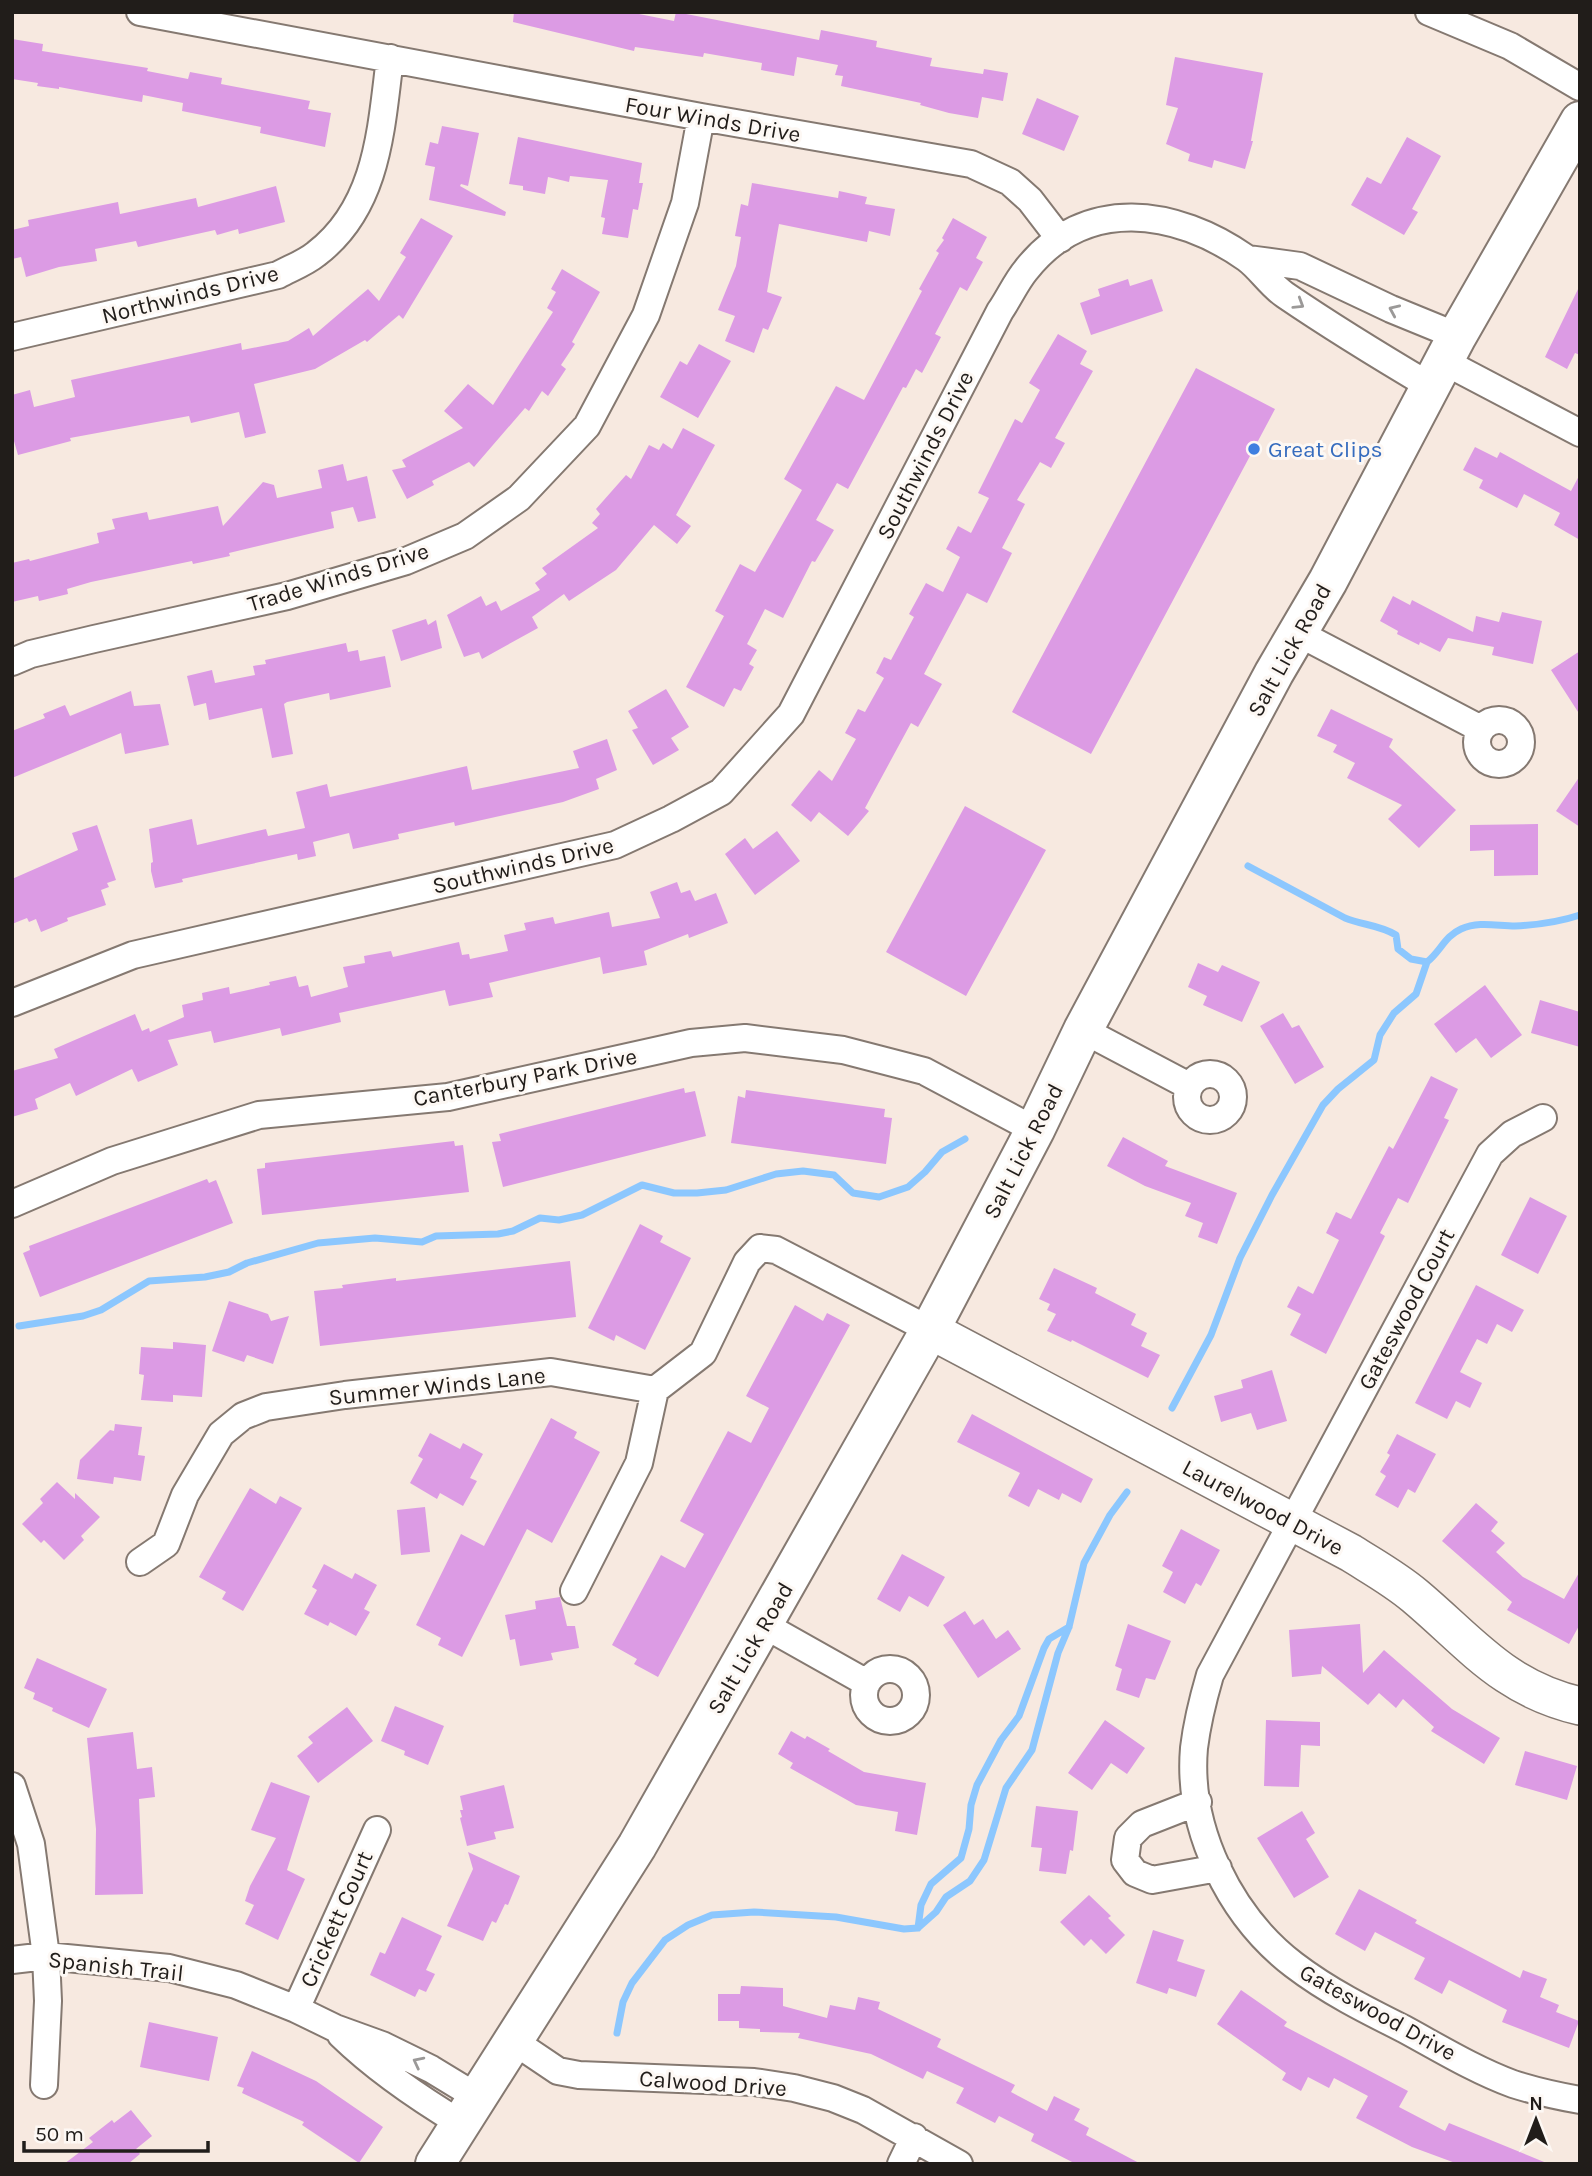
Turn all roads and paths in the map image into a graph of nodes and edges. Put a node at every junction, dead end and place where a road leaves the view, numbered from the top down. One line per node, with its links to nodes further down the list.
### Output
1 (140, 12): 3 (street, Four Winds Drive)
2 (1429, 12): 4 (street)
3 (390, 58): 5 (street, Four Winds Drive); 9 (street, Northwinds Drive)
4 (1580, 87)
5 (701, 117): 7 (street, Four Winds Drive); 13 (street, Trade Winds Drive)
6 (1580, 121): 10 (main road, Salt Lick Road)
7 (1060, 239): 8 (street); 15 (street, Southwinds Drive)
8 (1248, 259): 10 (street, one-way to 10); 10 (street, one-way to 8)
9 (12, 337)
10 (1443, 361): 11 (street); 12 (main road, Salt Lick Road)
11 (1580, 433)
12 (1298, 633): 14 (street); 16 (main road, Salt Lick Road)
13 (12, 662)
14 (1481, 729)
15 (12, 1003)
16 (1083, 1030): 17 (street); 19 (main road, Salt Lick Road)
17 (1189, 1086)
18 (1544, 1118): 23 (street, Gateswood Court)
19 (1035, 1130): 20 (street, Canterbury Park Drive); 21 (main road, Salt Lick Road)
20 (12, 1204)
21 (930, 1330): 22 (street); 23 (street, Laurelwood Drive); 26 (main road, Salt Lick Road)
22 (655, 1390): 24 (street, Summer Winds Lane); 25 (street)
23 (1291, 1521): 28 (street, Laurelwood Drive); 30 (street, Gateswood Drive)
24 (140, 1562)
25 (574, 1591)
26 (764, 1625): 27 (street); 36 (main road, Salt Lick Road)
27 (867, 1683)
28 (1580, 1706)
29 (12, 1786): 33 (street)
30 (1198, 1802): 32 (street, Gateswood Drive); 32 (street)
31 (377, 1830): 35 (street, Crickett Court)
32 (1218, 1868): 38 (street, Gateswood Drive)
33 (46, 1956): 34 (street, Spanish Trail); 35 (street, Spanish Trail); 37 (street)
34 (12, 1960)
35 (296, 2009): 39 (street, Spanish Trail)
36 (512, 2040): 39 (main road, Salt Lick Road); 40 (street, Calwood Drive)
37 (44, 2084)
38 (1580, 2100)
39 (468, 2110): 41 (main road, Salt Lick Road)
40 (914, 2137): 42 (street); 43 (street, Calwood Drive)
41 (435, 2164)
42 (901, 2164)
43 (959, 2164)

